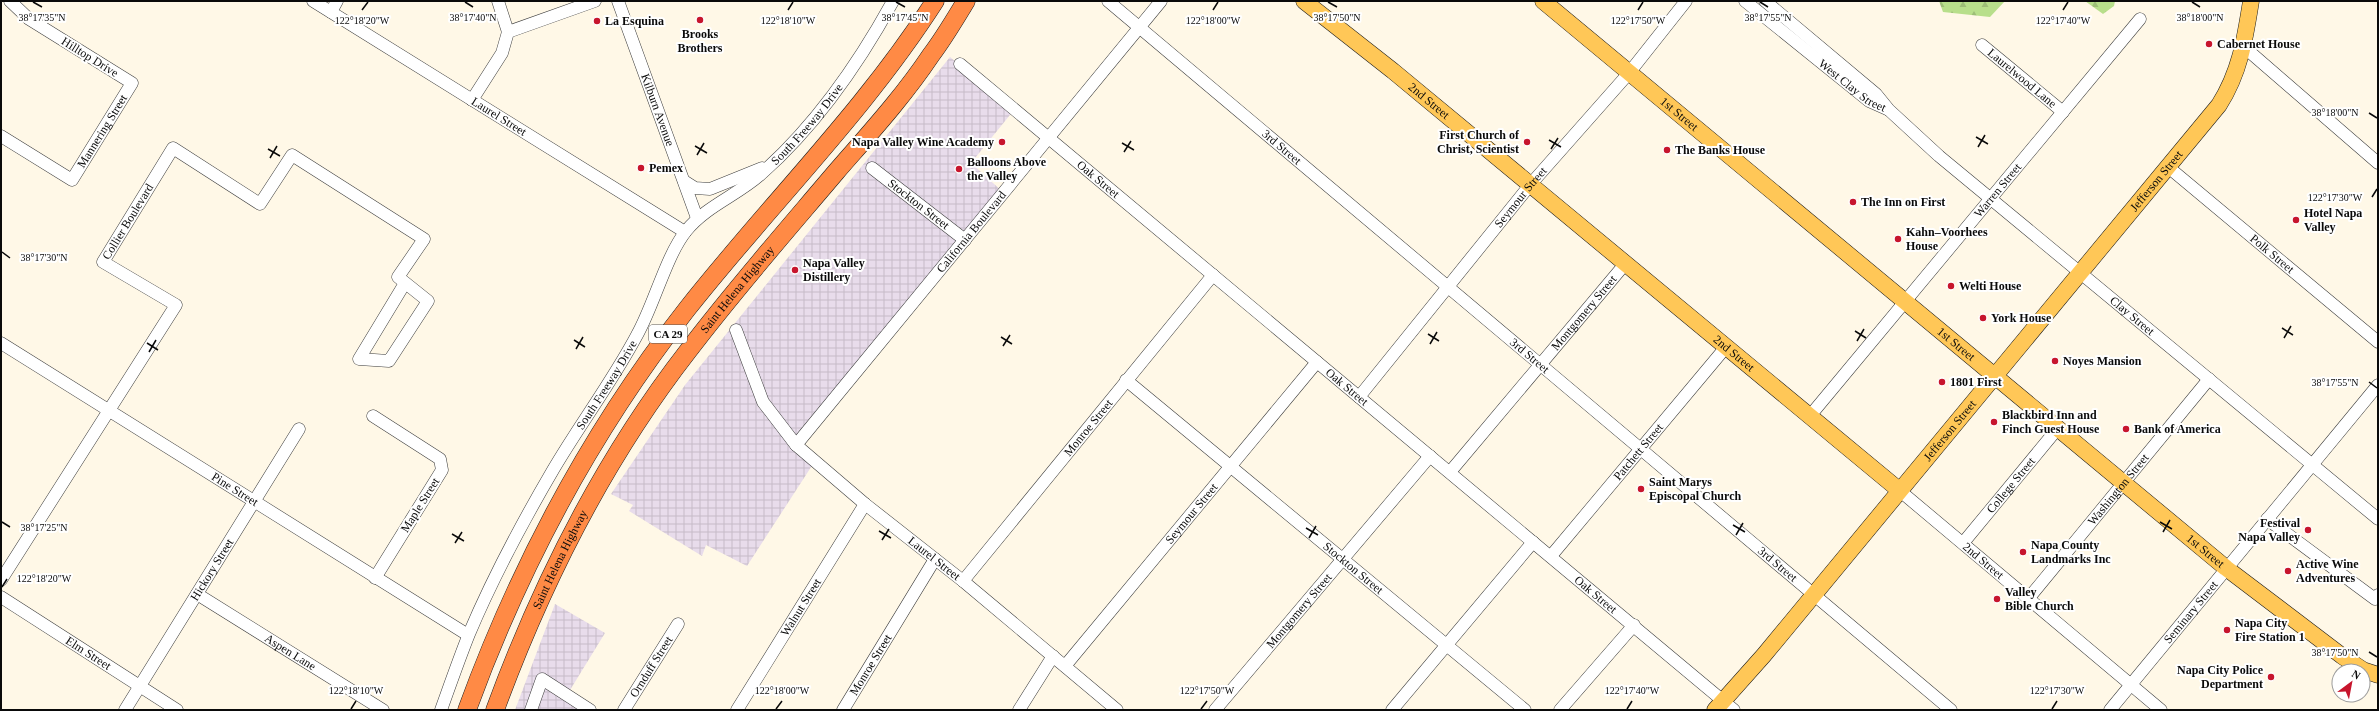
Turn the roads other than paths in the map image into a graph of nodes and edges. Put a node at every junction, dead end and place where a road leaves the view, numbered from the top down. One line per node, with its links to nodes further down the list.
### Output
1 (10, 1): 28 (street, Hilltop Drive)
2 (314, 1): 19 (street, Laurel Street)
3 (338, 1): 19 (street)
4 (498, 1): 22 (street)
5 (595, 1): 22 (street)
6 (618, 1): 38 (street, Kilburn Avenue)
7 (893, 1): 34 (street, South Freeway Drive)
8 (935, 1): 106 (highway, CA 29)
9 (966, 1): 25 (highway, Saint Helena Highway / CA 29)
10 (972, 1): 25 (highway)
11 (1108, 1): 21 (street, 3rd Street)
12 (1161, 1): 21 (street, California Boulevard)
13 (1304, 1): 39 (main road, 2nd Street)
14 (1543, 1): 27 (main road, 1st Street)
15 (1686, 1): 27 (street, Seymour Street)
16 (1745, 1): 30 (street, West Clay Street)
17 (1765, 1): 30 (street, West Clay Street)
18 (2251, 1): 24 (main road, Jefferson Street)
19 (331, 12): 29 (street, Laurel Street)
20 (2140, 19): 31 (street, Warren Street)
21 (1140, 28): 33 (street, California Boulevard); 48 (street, 3rd Street)
22 (508, 32): 29 (street)
23 (1982, 45): 31 (street, Laurelwood Lane)
24 (2244, 47): 35 (street); 36 (main road, Jefferson Street)
25 (931, 56): 107 (highway, Saint Helena Highway / CA 29)
26 (960, 64): 33 (street, Oak Street)
27 (1629, 72): 39 (street, Seymour Street); 49 (main road, 1st Street)
28 (132, 83): 32 (street, Mannering Street)
29 (472, 100): 42 (street, Laurel Street)
30 (1889, 110): 40 (street, Clay Street)
31 (2063, 112): 40 (street, Warren Street)
32 (1, 136)
33 (1049, 138): 43 (street, California Boulevard); 46 (street, Oak Street)
34 (775, 161): 38 (street); 41 (street, South Freeway Drive)
35 (2378, 163)
36 (2167, 166): 45 (main road, Jefferson Street); 51 (street, Polk Street)
37 (872, 168): 43 (street, Stockton Street)
38 (684, 181): 41 (street, Kilburn Avenue)
39 (1530, 185): 44 (main road, 2nd Street); 48 (street, Seymour Street)
40 (1991, 198): 45 (street, Clay Street); 49 (street, Warren Street)
41 (697, 218): 42 (street, South Freeway Drive)
42 (685, 232): 94 (street, South Freeway Drive)
43 (965, 240): 66 (street, California Boulevard)
44 (1625, 264): 53 (main road, 2nd Street); 55 (street, Montgomery Street)
45 (2081, 272): 56 (main road, Jefferson Street); 57 (street, Clay Street)
46 (1213, 275): 54 (street, Oak Street); 58 (street, Monroe Street)
47 (405, 283): 47 (street); 61 (street, Collier Boulevard)
48 (1448, 287): 55 (street, 3rd Street); 60 (street, Seymour Street)
49 (1905, 301): 56 (main road, 1st Street); 63 (street, Warren Street)
50 (736, 330): 66 (street, Laurel Street)
51 (2378, 342)
52 (1, 343): 61 (street, Pine Street)
53 (1726, 347): 63 (main road, 2nd Street); 67 (street, Patchett Street)
54 (1317, 362): 60 (street, Oak Street); 70 (street, Seymour Street)
55 (1541, 365): 67 (street, 3rd Street); 71 (street, Montgomery Street)
56 (1995, 376): 64 (main road, 1st Street); 73 (main road, Jefferson Street)
57 (2209, 379): 69 (street, Clay Street); 72 (street, Washington Street)
58 (1126, 380): 70 (street, Stockton Street); 86 (street, Monroe Street)
59 (2378, 385): 69 (street, Seminary Street)
60 (1359, 397): 68 (street, Oak Street)
61 (110, 412): 74 (street, Pine Street); 85 (street, Collier Boulevard)
62 (373, 416): 84 (street, Maple Street)
63 (1809, 417): 73 (main road, 2nd Street)
64 (2058, 428): 72 (main road, 1st Street); 79 (street, College Street)
65 (299, 429): 74 (street, Hickory Street)
66 (796, 444): 75 (street, Laurel Street)
67 (1640, 448): 80 (street, Patchett Street); 88 (street, 3rd Street)
68 (1430, 456): 71 (street, Oak Street); 82 (street, Montgomery Street)
69 (2312, 465): 76 (street, Seminary Street); 77 (street, Clay Street)
70 (1229, 466): 82 (street, Stockton Street); 97 (street, Seymour Street)
71 (1450, 472): 78 (street, Oak Street)
72 (2123, 484): 83 (main road, 1st Street); 91 (street, Washington Street)
73 (1899, 490): 79 (street, 2nd Street); 88 (main road, Jefferson Street)
74 (254, 502): 84 (street, Pine Street); 87 (street, Hickory Street)
75 (865, 504): 81 (street, Laurel Street); 111 (street, Walnut Street)
76 (2267, 519): 83 (street, Seminary Street); 89 (street)
77 (2378, 519)
78 (1534, 542): 80 (street, Oak Street); 95 (street)
79 (1963, 543): 91 (street, 2nd Street)
80 (1551, 556): 93 (street, Oak Street)
81 (935, 559): 86 (street, Laurel Street); 112 (street, Monroe Street)
82 (1343, 560): 95 (street, Stockton Street); 115 (street, Montgomery Street)
83 (2226, 568): 98 (main road, 1st Street); 99 (street, Seminary Street)
84 (375, 578): 94 (street, Pine Street)
85 (1, 580)
86 (963, 581): 96 (street, Laurel Street)
87 (197, 594): 100 (street, Hickory Street); 104 (street, Aspen Lane)
88 (1813, 594): 101 (main road, Jefferson Street); 119 (street, 3rd Street)
89 (2378, 595)
90 (1, 597): 100 (street, Elm Street)
91 (2028, 599): 99 (street, 2nd Street)
92 (678, 624): 110 (street, Ornduff Street)
93 (1634, 625): 101 (street, Oak Street); 118 (street)
94 (468, 636): 105 (street, South Freeway Drive)
95 (1446, 644): 116 (street); 117 (street, Stockton Street)
96 (1053, 656): 97 (street, Laurel Street); 113 (street)
97 (1065, 666): 114 (street, Laurel Street)
98 (2378, 675)
99 (2131, 685): 120 (street, Seminary Street); 121 (street, 2nd Street)
100 (139, 687): 102 (street, Hickory Street); 103 (street, Elm Street)
101 (1724, 707)
102 (125, 710)
103 (177, 710)
104 (383, 710)
105 (441, 710)
106 (467, 710)
107 (495, 710)
108 (530, 710): 109 (street)
109 (590, 710)
110 (624, 710)
111 (737, 710)
112 (843, 710)
113 (1019, 710)
114 (1117, 710)
115 (1215, 710)
116 (1392, 710)
117 (1525, 710)
118 (1560, 710)
119 (1951, 710)
120 (2110, 710)
121 (2161, 710)

